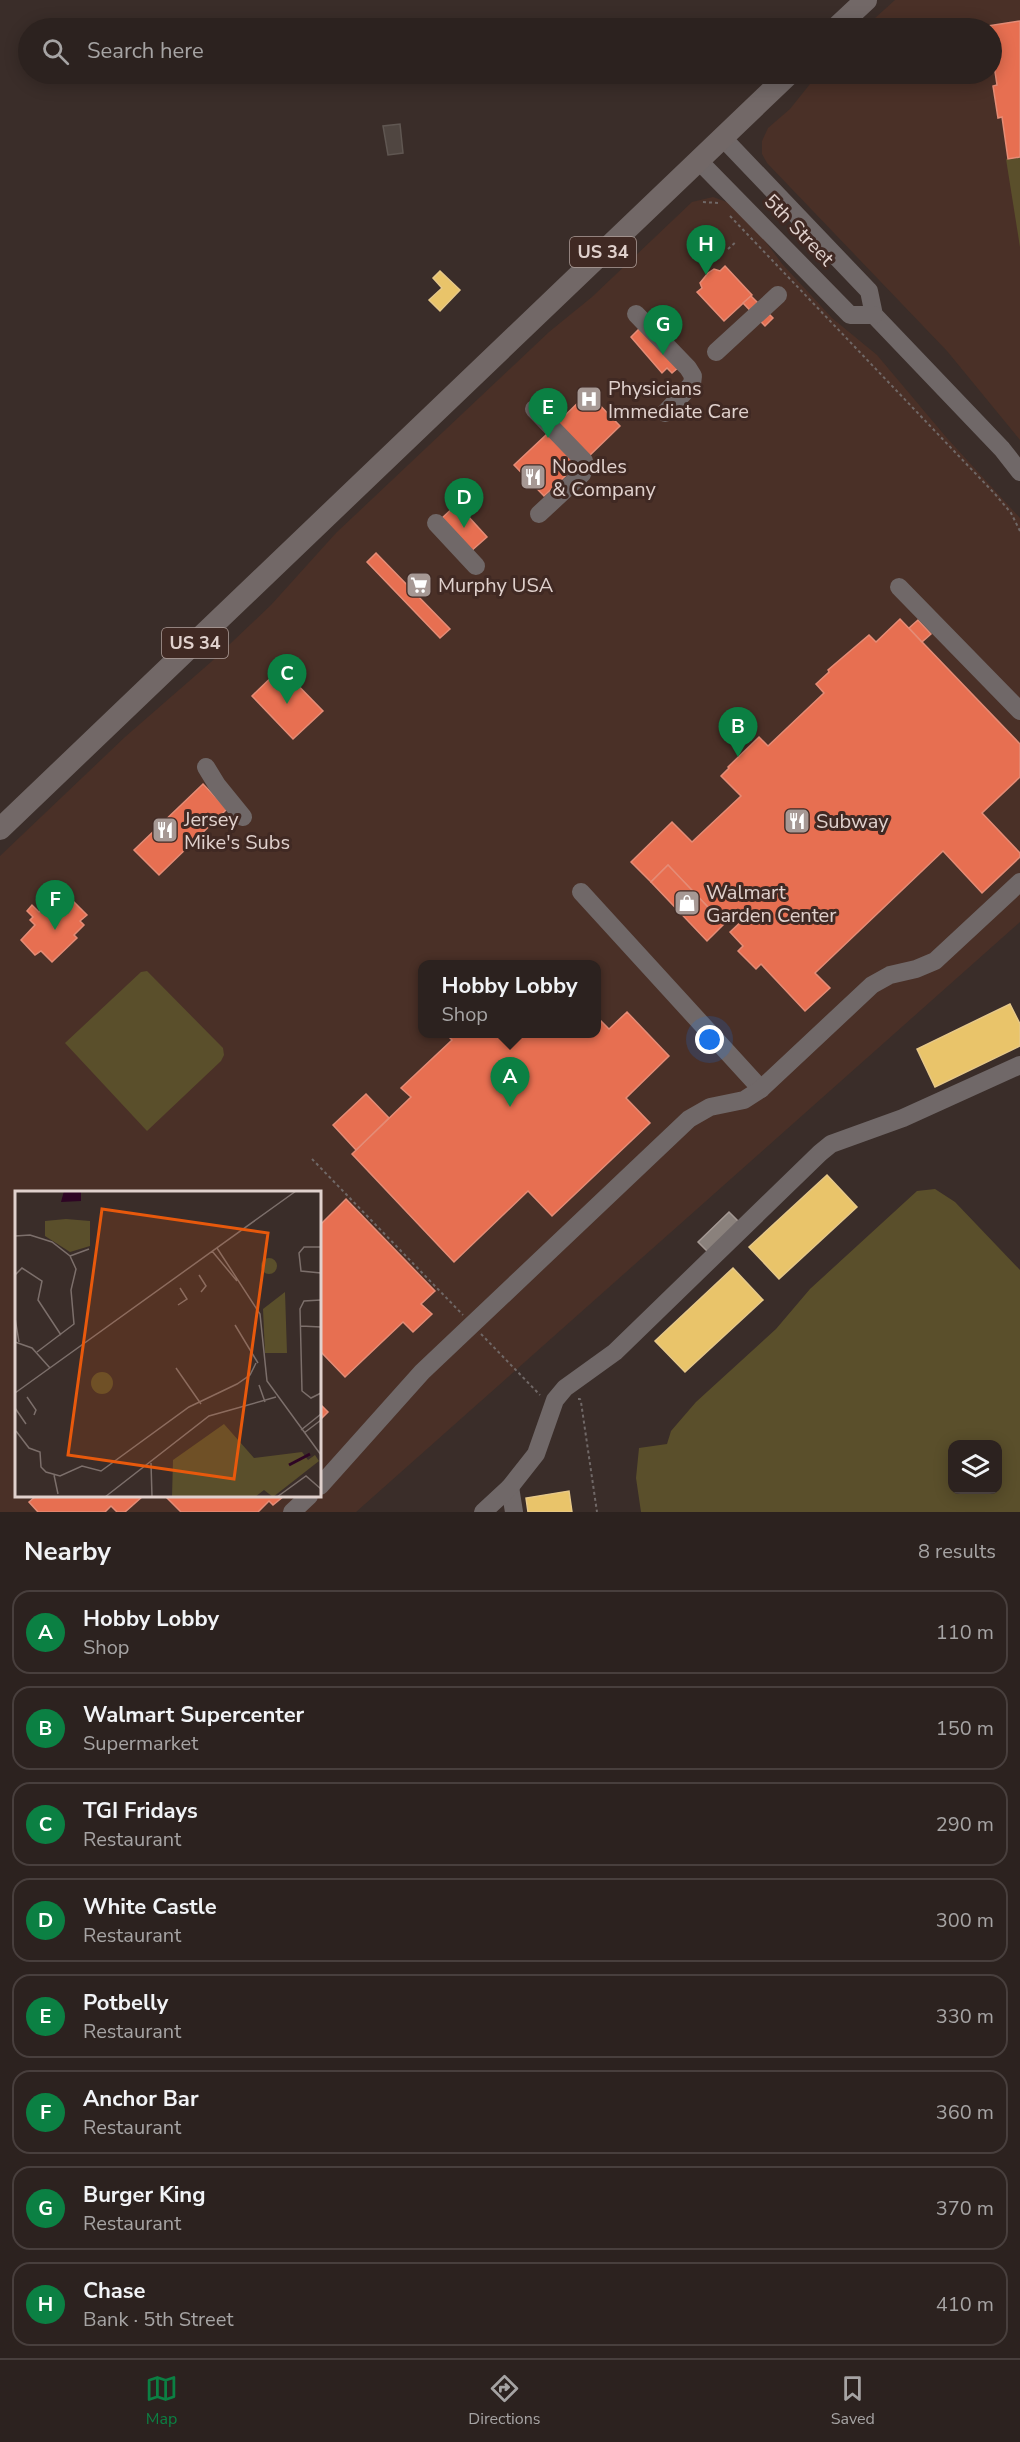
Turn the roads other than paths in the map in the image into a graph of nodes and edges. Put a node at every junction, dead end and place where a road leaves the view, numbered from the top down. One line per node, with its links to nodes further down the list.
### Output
1 (866, 0): 2 (main road)
2 (847, 18)
3 (778, 84): 4 (main road, US 34)
4 (722, 137): 5 (main road, US 34); 8 (street, 5th Street)
5 (698, 160): 8 (street, 5th Street); 20 (main road, US 34)
6 (778, 294): 9 (street)
7 (636, 314): 11 (street)
8 (874, 315): 12 (street, 5th Street)
9 (716, 352)
10 (534, 409): 13 (street)
11 (665, 412)
12 (1020, 472)
13 (539, 514)
14 (436, 524): 15 (street)
15 (476, 566)
16 (899, 587): 17 (street)
17 (1020, 711)
18 (206, 767): 19 (street)
19 (243, 817)
20 (0, 829)
21 (1020, 882): 24 (street)
22 (581, 892): 24 (street)
23 (1020, 1065): 26 (street)
24 (761, 1089): 25 (street)
25 (321, 1485)
26 (510, 1487): 29 (street); 30 (street)
27 (308, 1497): 28 (street)
28 (292, 1512)
29 (483, 1512)
30 (514, 1512)

